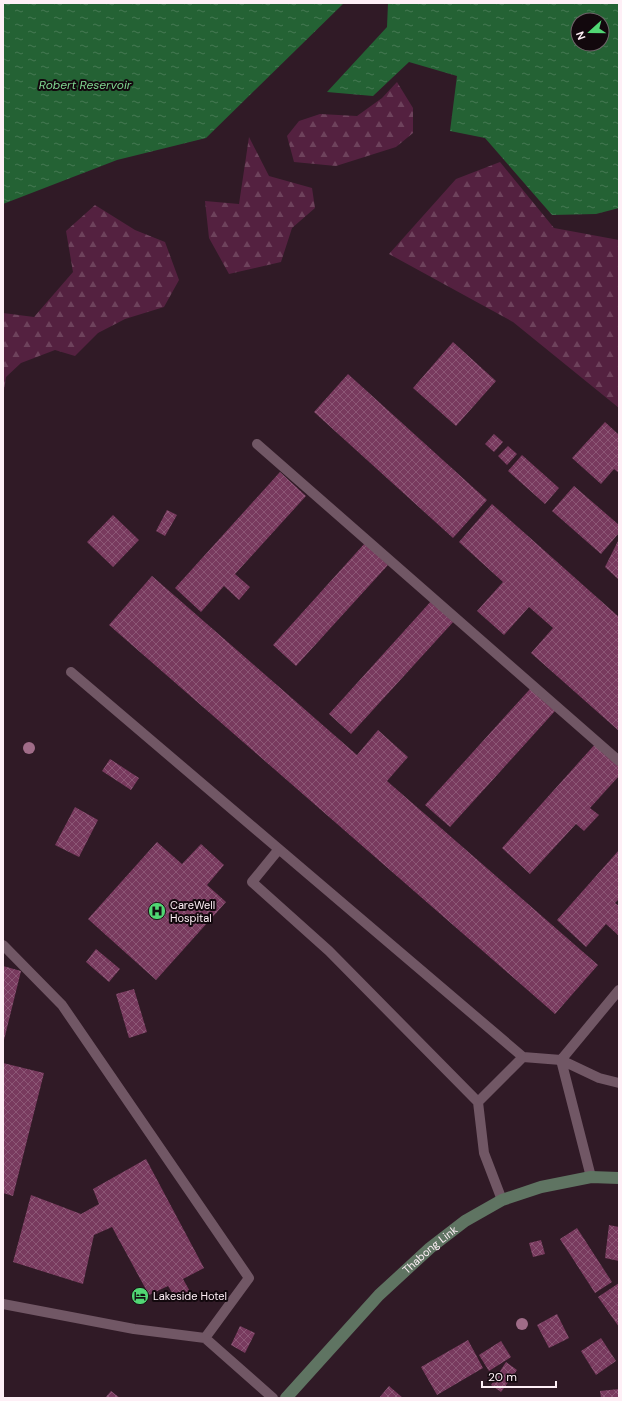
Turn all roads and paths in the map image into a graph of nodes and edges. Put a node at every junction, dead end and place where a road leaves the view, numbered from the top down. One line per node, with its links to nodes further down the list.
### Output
1 (257, 444): 3 (lane)
2 (71, 672): 4 (lane)
3 (619, 761)
4 (278, 849): 7 (lane); 10 (lane)
5 (3, 945): 15 (lane)
6 (619, 990): 8 (lane)
7 (523, 1057): 8 (lane); 10 (lane)
8 (561, 1060): 9 (lane); 11 (lane)
9 (619, 1083)
10 (478, 1102): 13 (lane)
11 (591, 1177): 12 (main road, Thabong Link); 13 (main road, Thabong Link)
12 (619, 1178)
13 (502, 1200): 17 (main road, Thabong Link)
14 (3, 1304): 15 (lane)
15 (205, 1338): 16 (lane)
16 (273, 1398)
17 (286, 1398)

